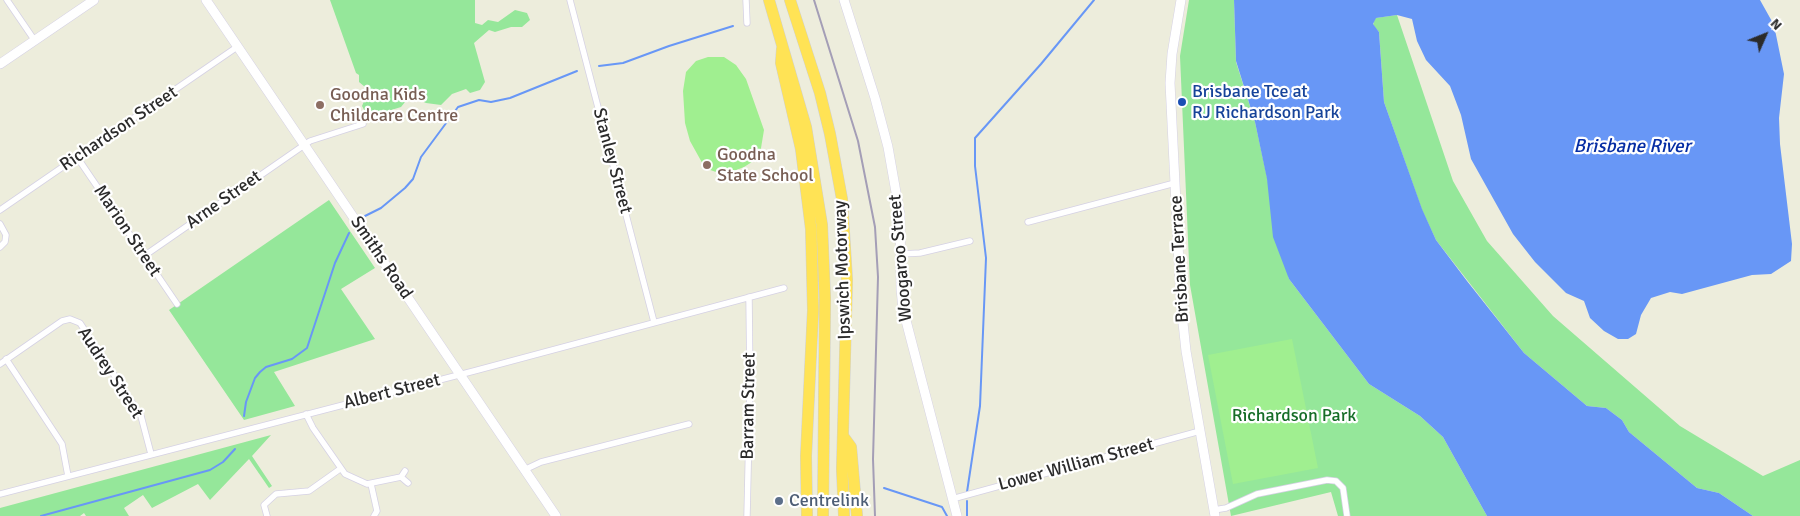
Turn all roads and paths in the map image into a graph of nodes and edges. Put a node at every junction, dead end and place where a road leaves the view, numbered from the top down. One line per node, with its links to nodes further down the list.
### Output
1 (7, 0): 11 (street)
2 (94, 0): 11 (street)
3 (206, 0): 13 (street, Smiths Road)
4 (570, 0): 29 (street, Stanley Street)
5 (746, 0): 10 (street)
6 (769, 0): 12 (highway, Ipswich Motorway)
7 (790, 0): 36 (highway, Ipswich Motorway)
8 (844, 0): 24 (street, Woogaroo Street)
9 (1181, 0): 18 (street, Brisbane Terrace)
10 (747, 23)
11 (35, 41): 14 (street)
12 (783, 42): 53 (highway); 54 (highway, Ipswich Motorway)
13 (237, 47): 16 (street, Smiths Road); 17 (street, Richardson Street)
14 (0, 64)
15 (363, 124): 16 (street, Arne Street)
16 (304, 145): 25 (street, Arne Street); 32 (street, Smiths Road)
17 (77, 157): 19 (street, Richardson Street); 25 (street, Marion Street)
18 (1175, 183): 20 (street); 35 (street, Brisbane Terrace)
19 (0, 210)
20 (1028, 222)
21 (0, 224): 23 (street)
22 (970, 241): 24 (street)
23 (0, 246)
24 (901, 254): 46 (street, Woogaroo Street)
25 (144, 256): 28 (street, Marion Street)
26 (784, 288): 27 (street, Albert Street)
27 (749, 297): 29 (street, Albert Street); 52 (street, Barram Street)
28 (176, 304)
29 (654, 322): 32 (street, Albert Street)
30 (6, 360): 31 (street, Audrey Street); 37 (street, Audrey Street); 41 (street)
31 (0, 364)
32 (460, 375): 33 (street, Albert Street); 39 (street, Smiths Road)
33 (306, 414): 37 (street, Albert Street); 38 (street)
34 (689, 424): 39 (street)
35 (1200, 431): 46 (street, Lower William Street); 48 (street, Brisbane Terrace)
36 (843, 436): 55 (highway, Ipswich Motorway); 56 (highway)
37 (151, 454): 41 (street, Albert Street)
38 (340, 469): 44 (street); 50 (street)
39 (524, 470): 51 (street, Smiths Road)
40 (405, 471): 42 (street)
41 (68, 476): 45 (street, Albert Street)
42 (401, 477): 43 (street); 44 (street)
43 (408, 483)
44 (371, 484): 49 (street)
45 (0, 494)
46 (952, 499): 57 (street, Woogaroo Street)
47 (384, 513): 49 (street)
48 (1215, 513): 58 (street)
49 (376, 514)
50 (267, 516)
51 (556, 516)
52 (746, 516)
53 (807, 516)
54 (823, 516)
55 (844, 516)
56 (857, 516)
57 (957, 516)
58 (1347, 516)

